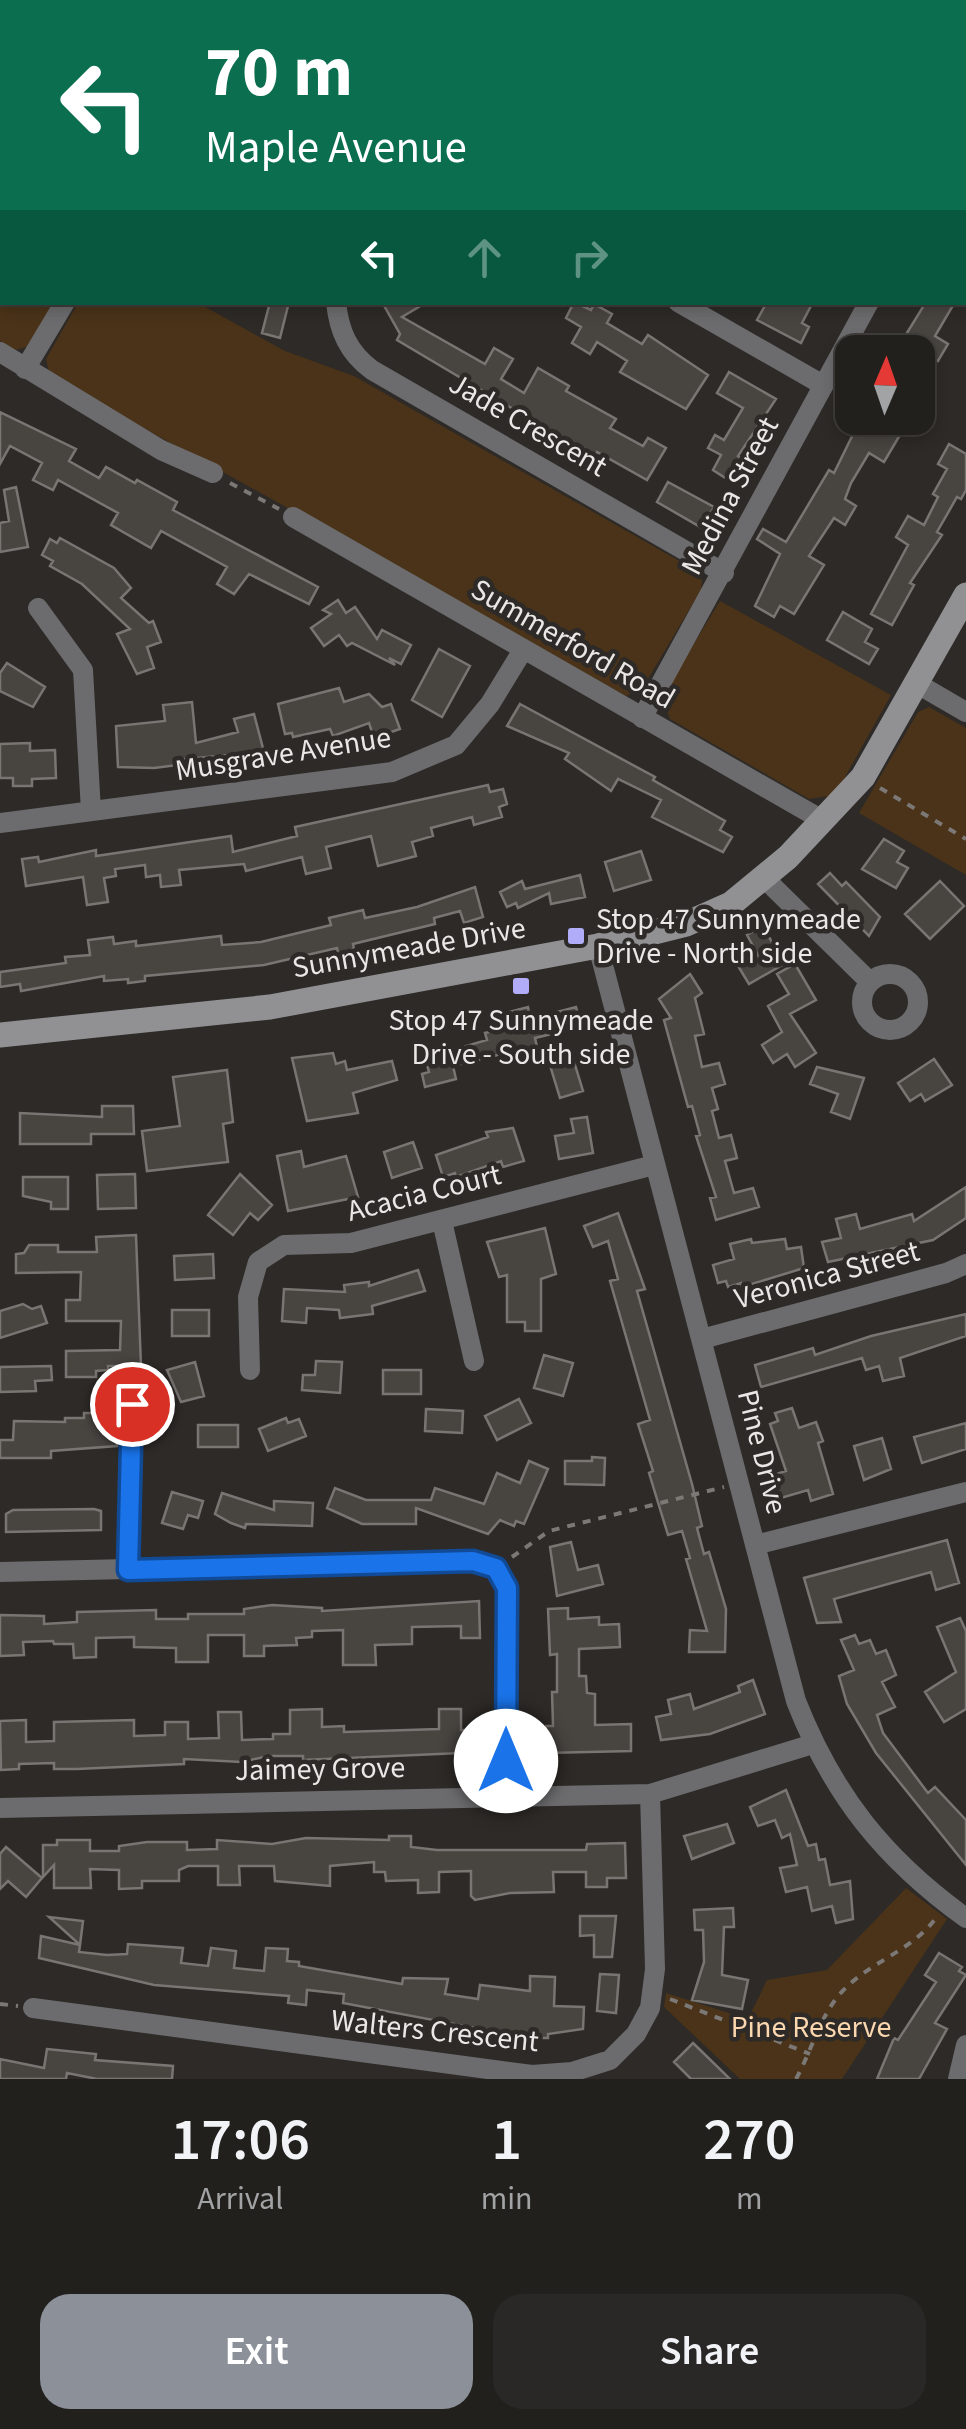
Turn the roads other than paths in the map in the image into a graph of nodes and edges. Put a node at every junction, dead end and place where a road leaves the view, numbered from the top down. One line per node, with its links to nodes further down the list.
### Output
1 (63, 305): 6 (street)
2 (337, 305): 10 (street, Jade Crescent)
3 (683, 305): 7 (street)
4 (867, 305): 7 (street, Medina Street)
5 (0, 352): 6 (street)
6 (25, 369): 8 (street)
7 (823, 384): 10 (street, Medina Street)
8 (212, 473)
9 (293, 517): 13 (street, Summerford Road)
10 (724, 572): 16 (street, Medina Street)
11 (966, 596): 14 (street, Sunnymeade Drive)
12 (38, 608): 17 (street)
13 (523, 650): 16 (street, Summerford Road); 17 (street, Musgrave Avenue)
14 (916, 683): 15 (street); 18 (street, Sunnymeade Drive)
15 (966, 712)
16 (642, 718): 18 (street, Summerford Road)
17 (90, 812): 19 (street, Musgrave Avenue)
18 (824, 821): 20 (street, Sunnymeade Drive)
19 (0, 824)
20 (764, 878): 21 (street, Sunnymeade Drive); 22 (street)
21 (598, 946): 23 (street, Sunnymeade Drive); 24 (street, Pine Drive)
22 (870, 982)
23 (0, 1035)
24 (654, 1165): 25 (street, Acacia Court); 27 (street, Pine Drive)
25 (442, 1221): 28 (street); 29 (street, Acacia Court)
26 (966, 1264): 27 (street, Veronica Street)
27 (702, 1339): 32 (street, Pine Drive)
28 (474, 1361)
29 (250, 1370)
30 (132, 1404): 33 (street)
31 (966, 1492): 32 (street)
32 (754, 1544): 35 (street, Pine Drive)
33 (128, 1570): 34 (street); 37 (street)
34 (0, 1572)
35 (813, 1744): 36 (street, Jaimey Grove); 39 (street, Pine Drive)
36 (650, 1794): 37 (street, Jaimey Grove); 40 (street, Walters Crescent)
37 (506, 1796): 38 (street, Jaimey Grove)
38 (0, 1808)
39 (966, 1918)
40 (33, 2008)
41 (966, 2046): 42 (street)
42 (958, 2079)

